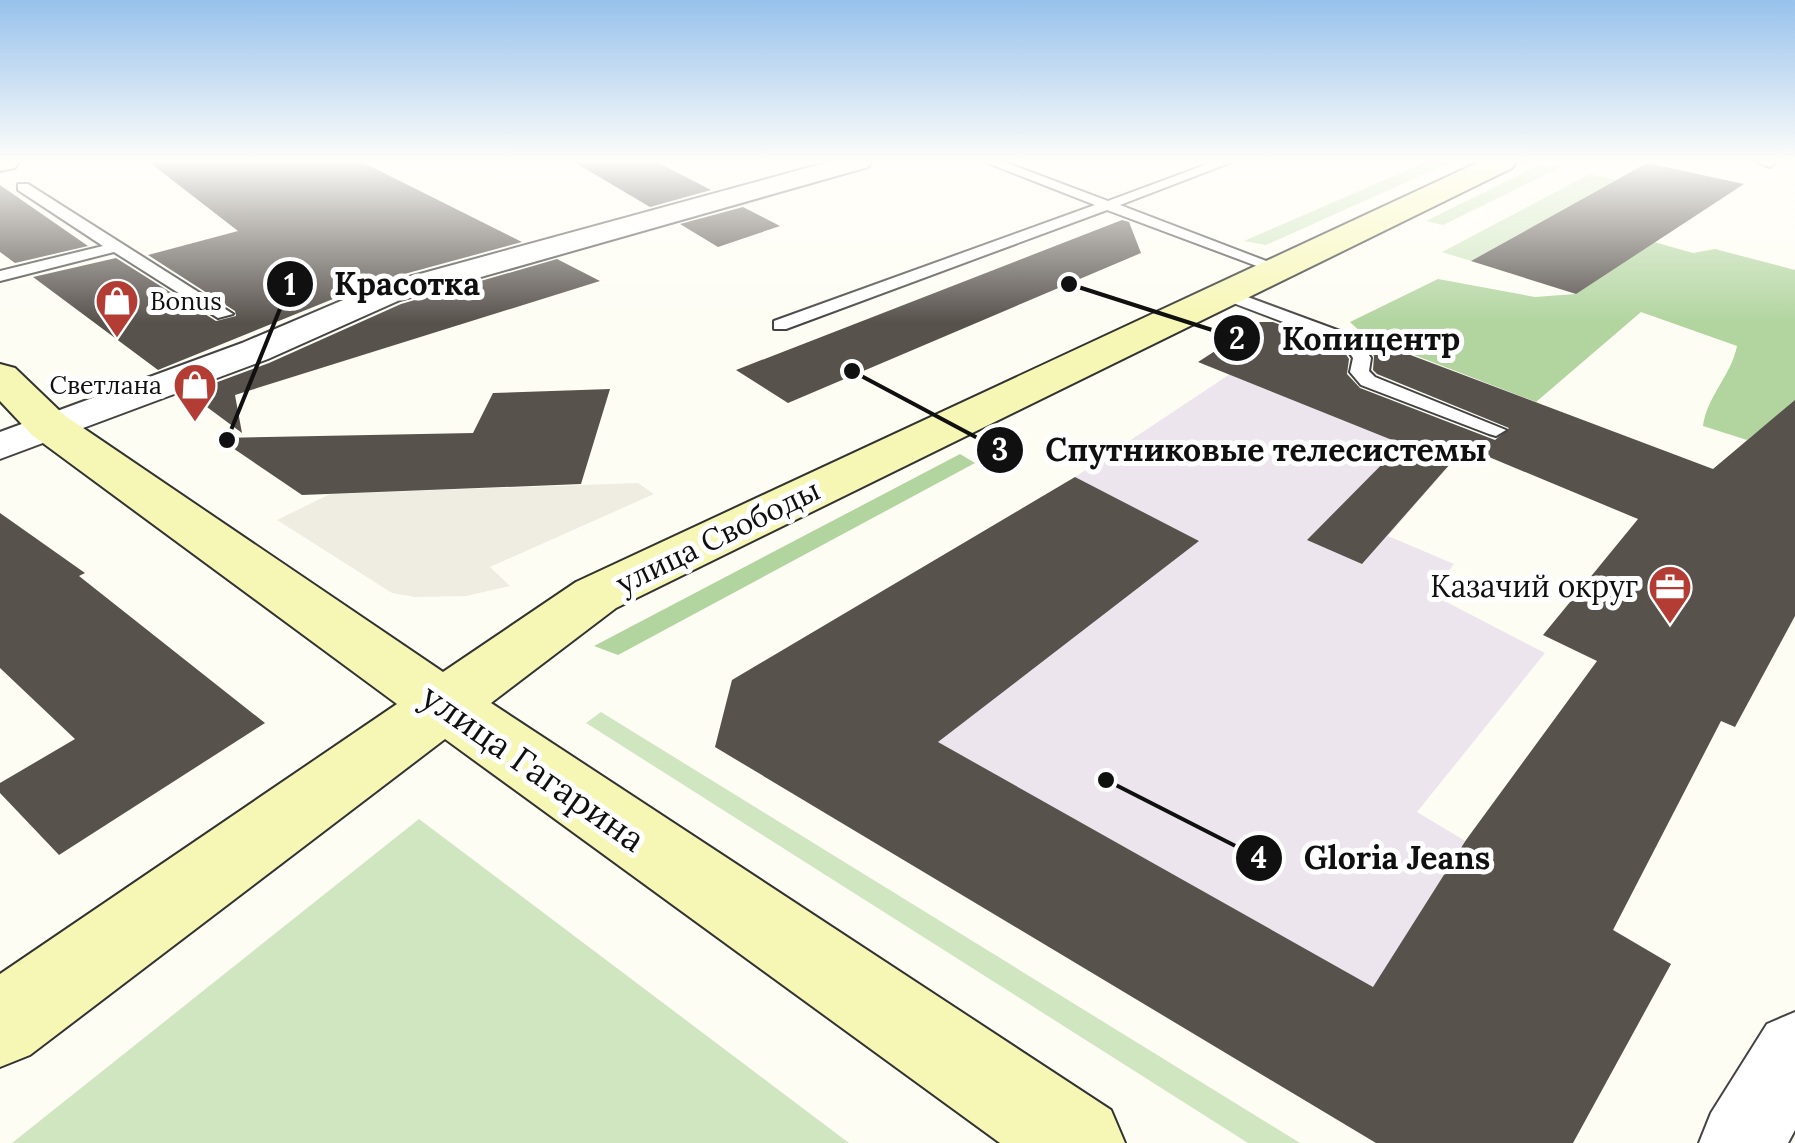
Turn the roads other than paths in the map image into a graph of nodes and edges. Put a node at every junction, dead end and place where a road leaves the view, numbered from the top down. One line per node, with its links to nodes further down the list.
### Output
1 (66, 215): 6 (lane)
2 (668, 215): 13 (street)
3 (1082, 215): 11 (lane)
4 (1133, 215): 7 (lane)
5 (1391, 215): 7 (main road, улица Свободы)
6 (116, 247): 8 (lane); 10 (lane)
7 (1279, 269): 9 (main road, улица Свободы)
8 (0, 276)
9 (1226, 294): 14 (lane); 16 (main road, улица Свободы)
10 (224, 314)
11 (780, 325)
12 (0, 377): 13 (main road, улица Гагарина)
13 (48, 426): 15 (street); 16 (main road, улица Гагарина)
14 (1496, 430)
15 (0, 446)
16 (440, 704): 17 (main road, улица Свободы); 19 (main road, улица Гагарина)
17 (0, 1025)
18 (1795, 1052): 20 (street)
19 (1078, 1143)
20 (1741, 1143)

